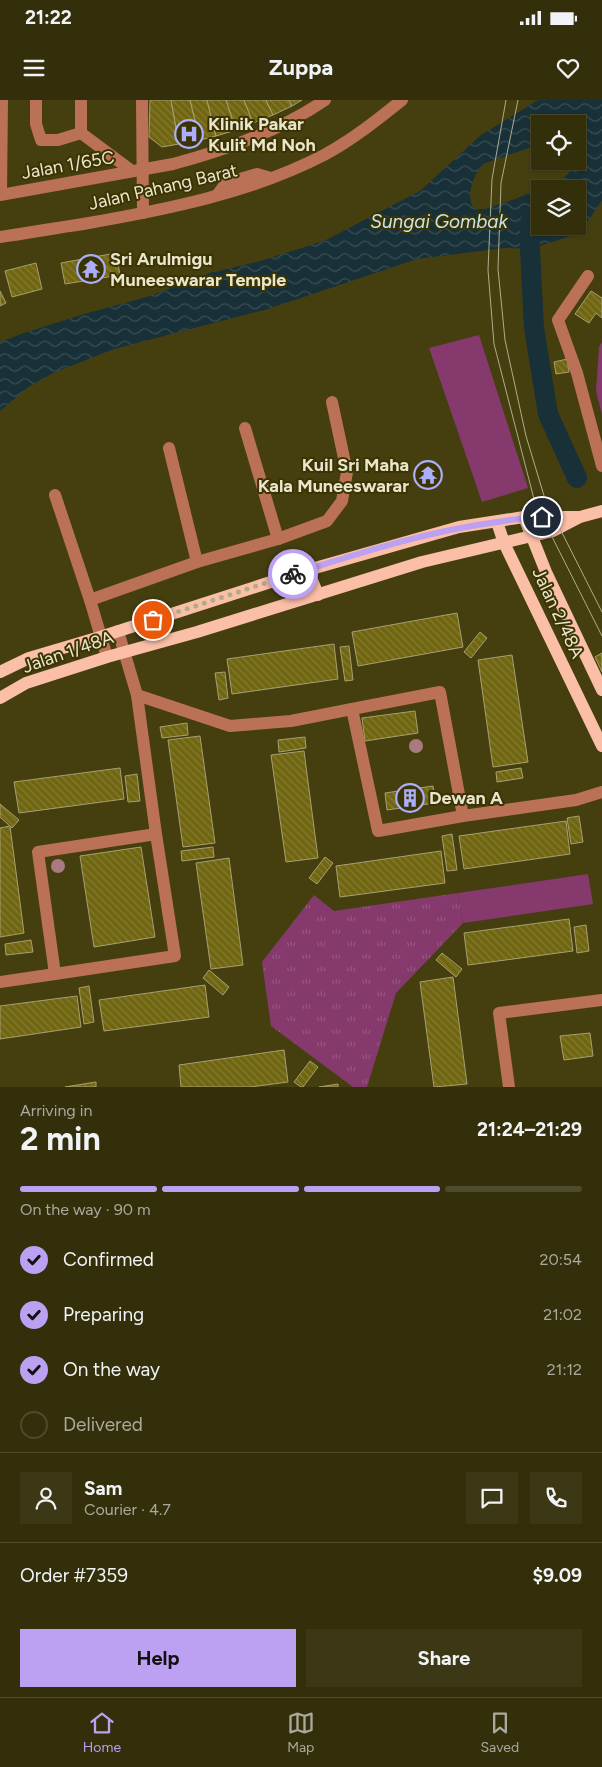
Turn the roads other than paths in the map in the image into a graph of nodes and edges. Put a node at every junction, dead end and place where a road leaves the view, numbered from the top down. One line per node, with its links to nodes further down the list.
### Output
1 (2, 100): 9 (street)
2 (36, 100): 7 (street)
3 (81, 100): 7 (street)
4 (142, 100): 8 (street)
5 (325, 100): 8 (street, Jalan 1/65C)
6 (402, 100): 10 (street, Jalan Pahang Barat)
7 (81, 133): 8 (street)
8 (137, 170): 9 (street, Jalan 1/65C); 10 (street)
9 (0, 194)
10 (144, 213): 11 (street, Jalan Pahang Barat)
11 (0, 237)
12 (588, 276): 16 (street)
13 (332, 402): 23 (street)
14 (245, 428): 23 (street)
15 (169, 448): 25 (street)
16 (602, 466)
17 (55, 495): 28 (street)
18 (602, 510): 20 (main road, Jalan 1/48A)
19 (524, 517): 20 (main road, Jalan 1/48A); 21 (main road, Jalan 1/48A); 22 (main road, Jalan 2/48A)
20 (580, 517): 22 (main road, Jalan 1/48A)
21 (497, 522): 24 (main road, Jalan 2/48A); 26 (main road, Jalan 1/48A)
22 (532, 537): 24 (main road, Jalan 1/48A); 34 (main road, Jalan 2/48A)
23 (278, 539): 25 (street)
24 (504, 543): 27 (main road, Jalan 1/48A); 38 (main road, Jalan 2/48A)
25 (197, 562): 28 (street)
26 (308, 570): 27 (main road); 29 (main road, Jalan 1/48A)
27 (318, 595): 31 (main road, Jalan 1/48A)
28 (90, 600): 30 (street)
29 (118, 631): 30 (main road, Jalan 1/48A); 31 (street)
30 (100, 637): 32 (street); 33 (main road, Jalan 1/48A)
31 (124, 652): 32 (main road, Jalan 1/48A); 35 (street)
32 (107, 657): 36 (main road, Jalan 1/48A)
33 (0, 672)
34 (602, 690)
35 (136, 695): 37 (street); 41 (street)
36 (0, 698)
37 (352, 709): 40 (street); 40 (street)
38 (602, 746)
39 (602, 792): 40 (street)
40 (463, 816)
41 (156, 834): 42 (street); 42 (street)
42 (55, 974): 43 (street)
43 (0, 982)
44 (602, 1000): 45 (street)
45 (509, 1087)

